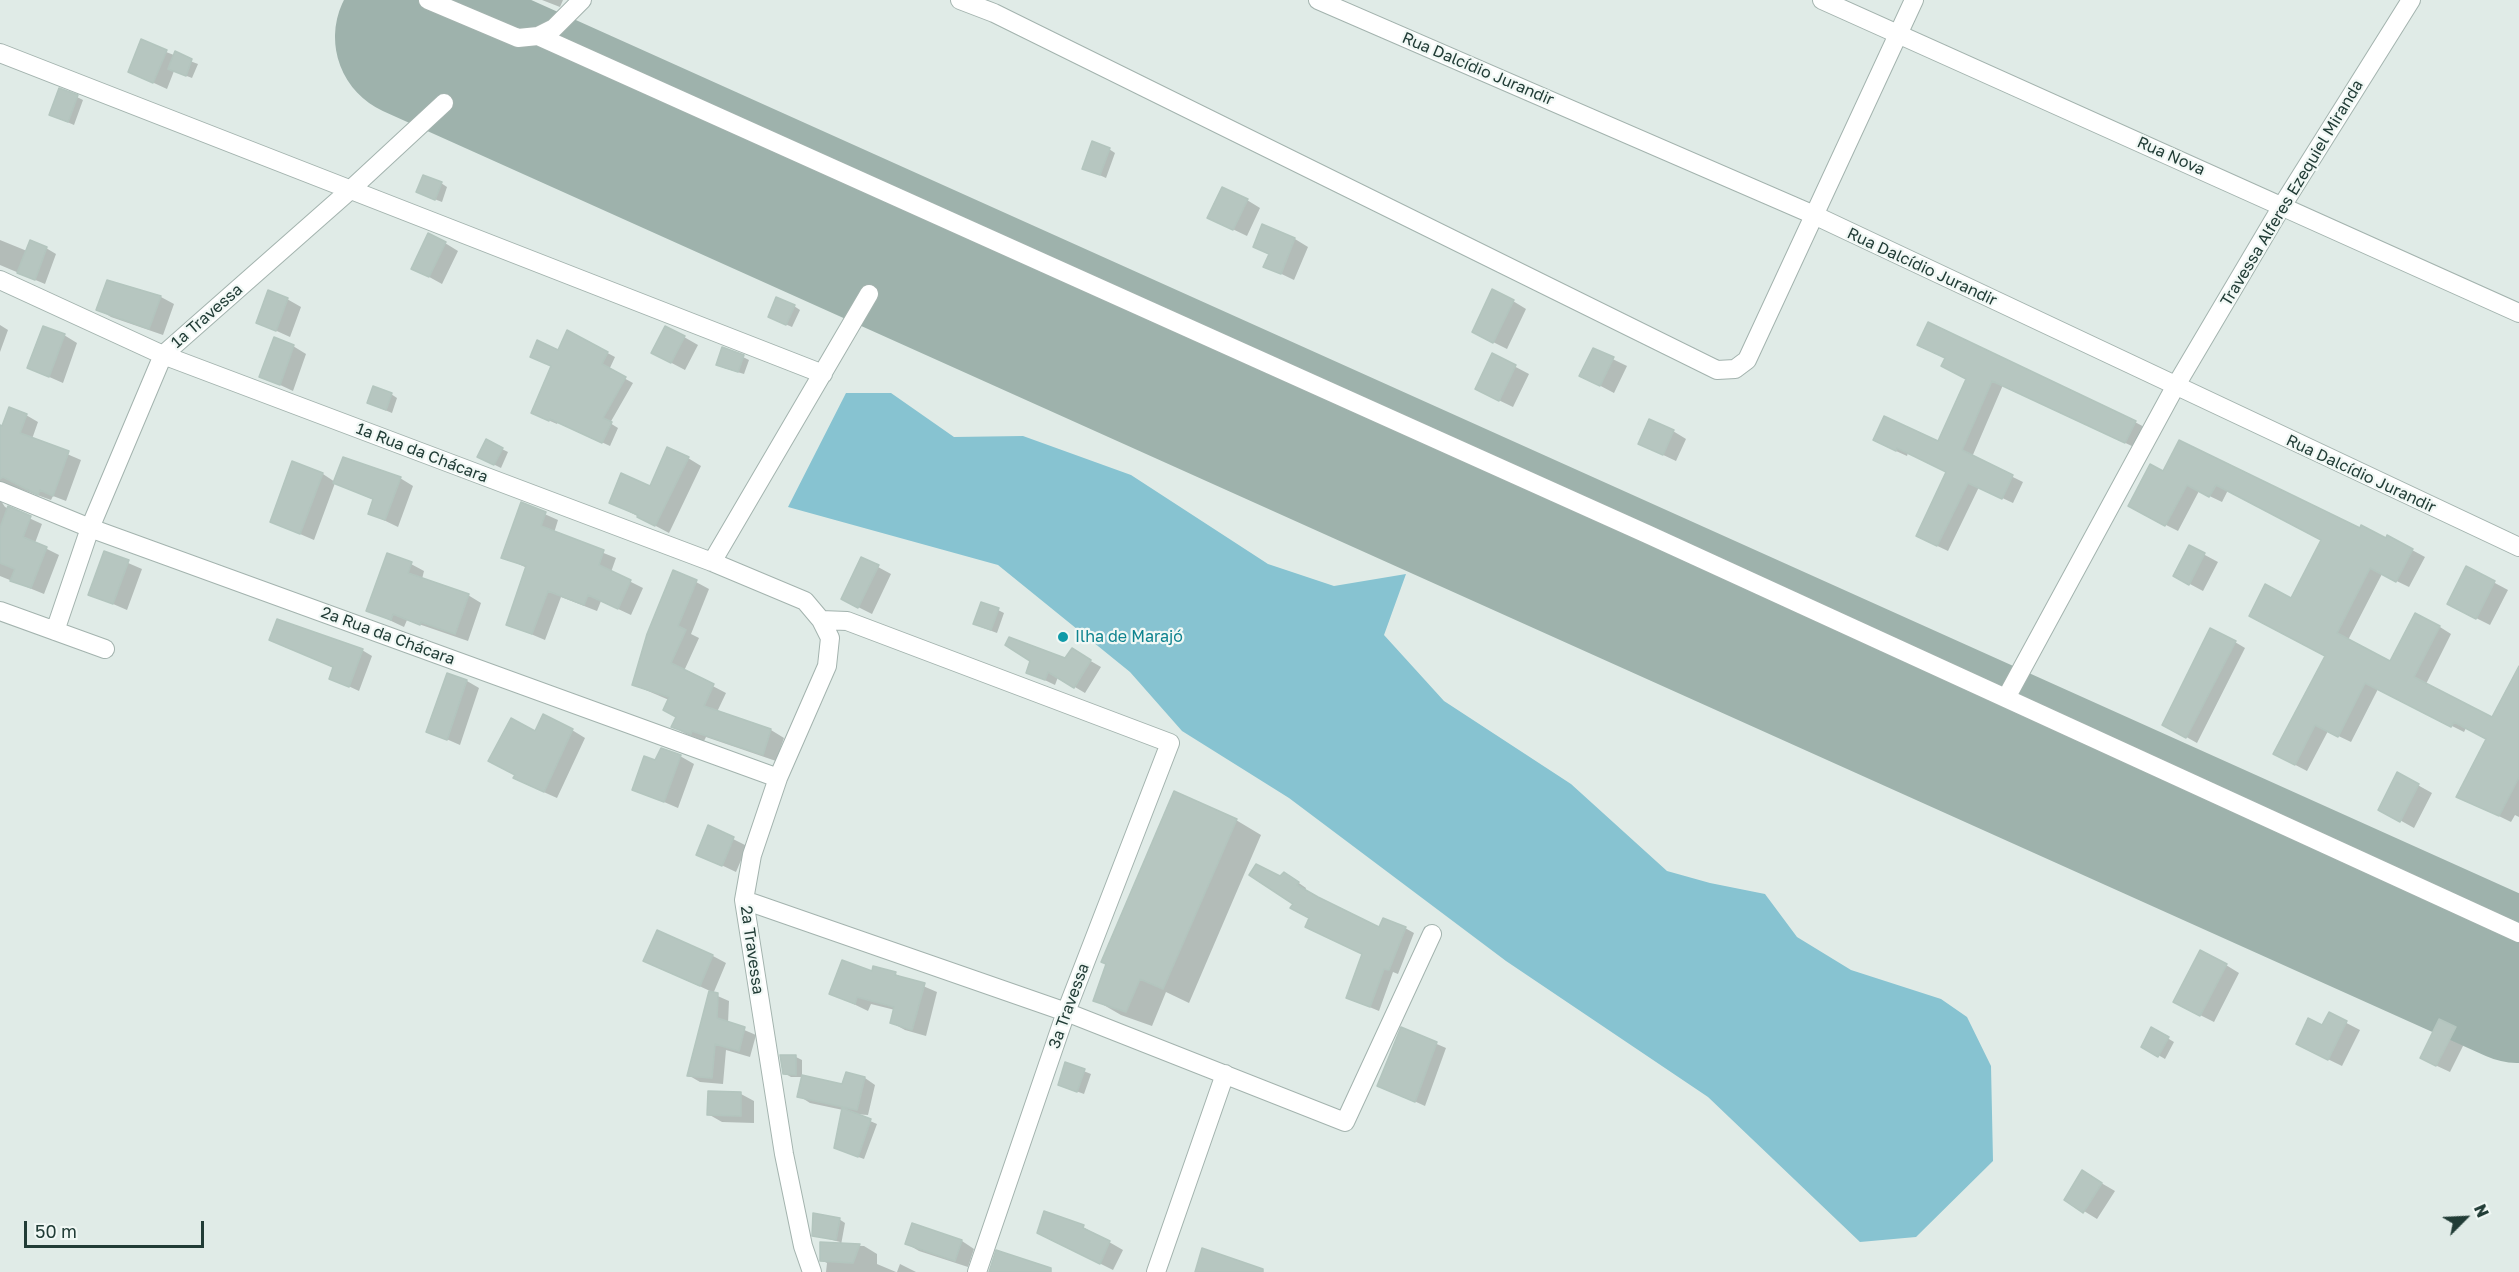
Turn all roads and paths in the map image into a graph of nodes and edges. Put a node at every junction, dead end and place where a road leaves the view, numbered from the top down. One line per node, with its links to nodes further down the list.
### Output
1 (428, 0): 9 (street)
2 (582, 0): 9 (street)
3 (960, 0): 14 (street)
4 (1318, 0): 14 (street, Rua Dalcídio Jurandir)
5 (1822, 0): 8 (street, Rua Nova)
6 (1914, 0): 8 (street)
7 (2411, 0): 13 (street, Travessa Alferes Ezequiel Miranda)
8 (1896, 34): 13 (street, Rua Nova); 14 (street)
9 (538, 36): 30 (street)
10 (0, 53): 12 (street)
11 (444, 102): 12 (street, 1ª Travessa)
12 (349, 191): 18 (street, 1ª Travessa); 19 (street)
13 (2282, 206): 17 (street, Rua Nova); 20 (street, Travessa Alferes Ezequiel Miranda)
14 (1814, 215): 20 (street, Rua Dalcídio Jurandir)
15 (0, 280): 18 (street, 1ª Rua da Chácara)
16 (869, 294): 19 (street)
17 (2519, 313)
18 (163, 355): 22 (street, 1ª Travessa); 24 (street, 1ª Rua da Chácara)
19 (823, 374): 24 (street)
20 (2175, 387): 23 (street, Rua Dalcídio Jurandir); 30 (street, Travessa Alferes Ezequiel Miranda)
21 (0, 491): 22 (street, 2ª Rua da Chácara)
22 (90, 528): 27 (street, 1ª Travessa); 31 (street, 2ª Rua da Chácara)
23 (2519, 548)
24 (712, 562): 26 (street, 1ª Rua da Chácara)
25 (0, 611): 27 (street)
26 (821, 620): 28 (street, 1ª Rua da Chácara); 35 (street, 3ª Travessa)
27 (55, 631): 29 (street)
28 (830, 638): 31 (street, 2ª Travessa)
29 (105, 649)
30 (2006, 698): 33 (street)
31 (778, 778): 32 (street, 2ª Travessa)
32 (744, 900): 35 (street); 37 (street, 2ª Travessa)
33 (2519, 933)
34 (1432, 934): 36 (street)
35 (1066, 1012): 36 (street); 38 (street, 3ª Travessa)
36 (1225, 1074): 39 (street)
37 (812, 1272)
38 (977, 1272)
39 (1156, 1272)

